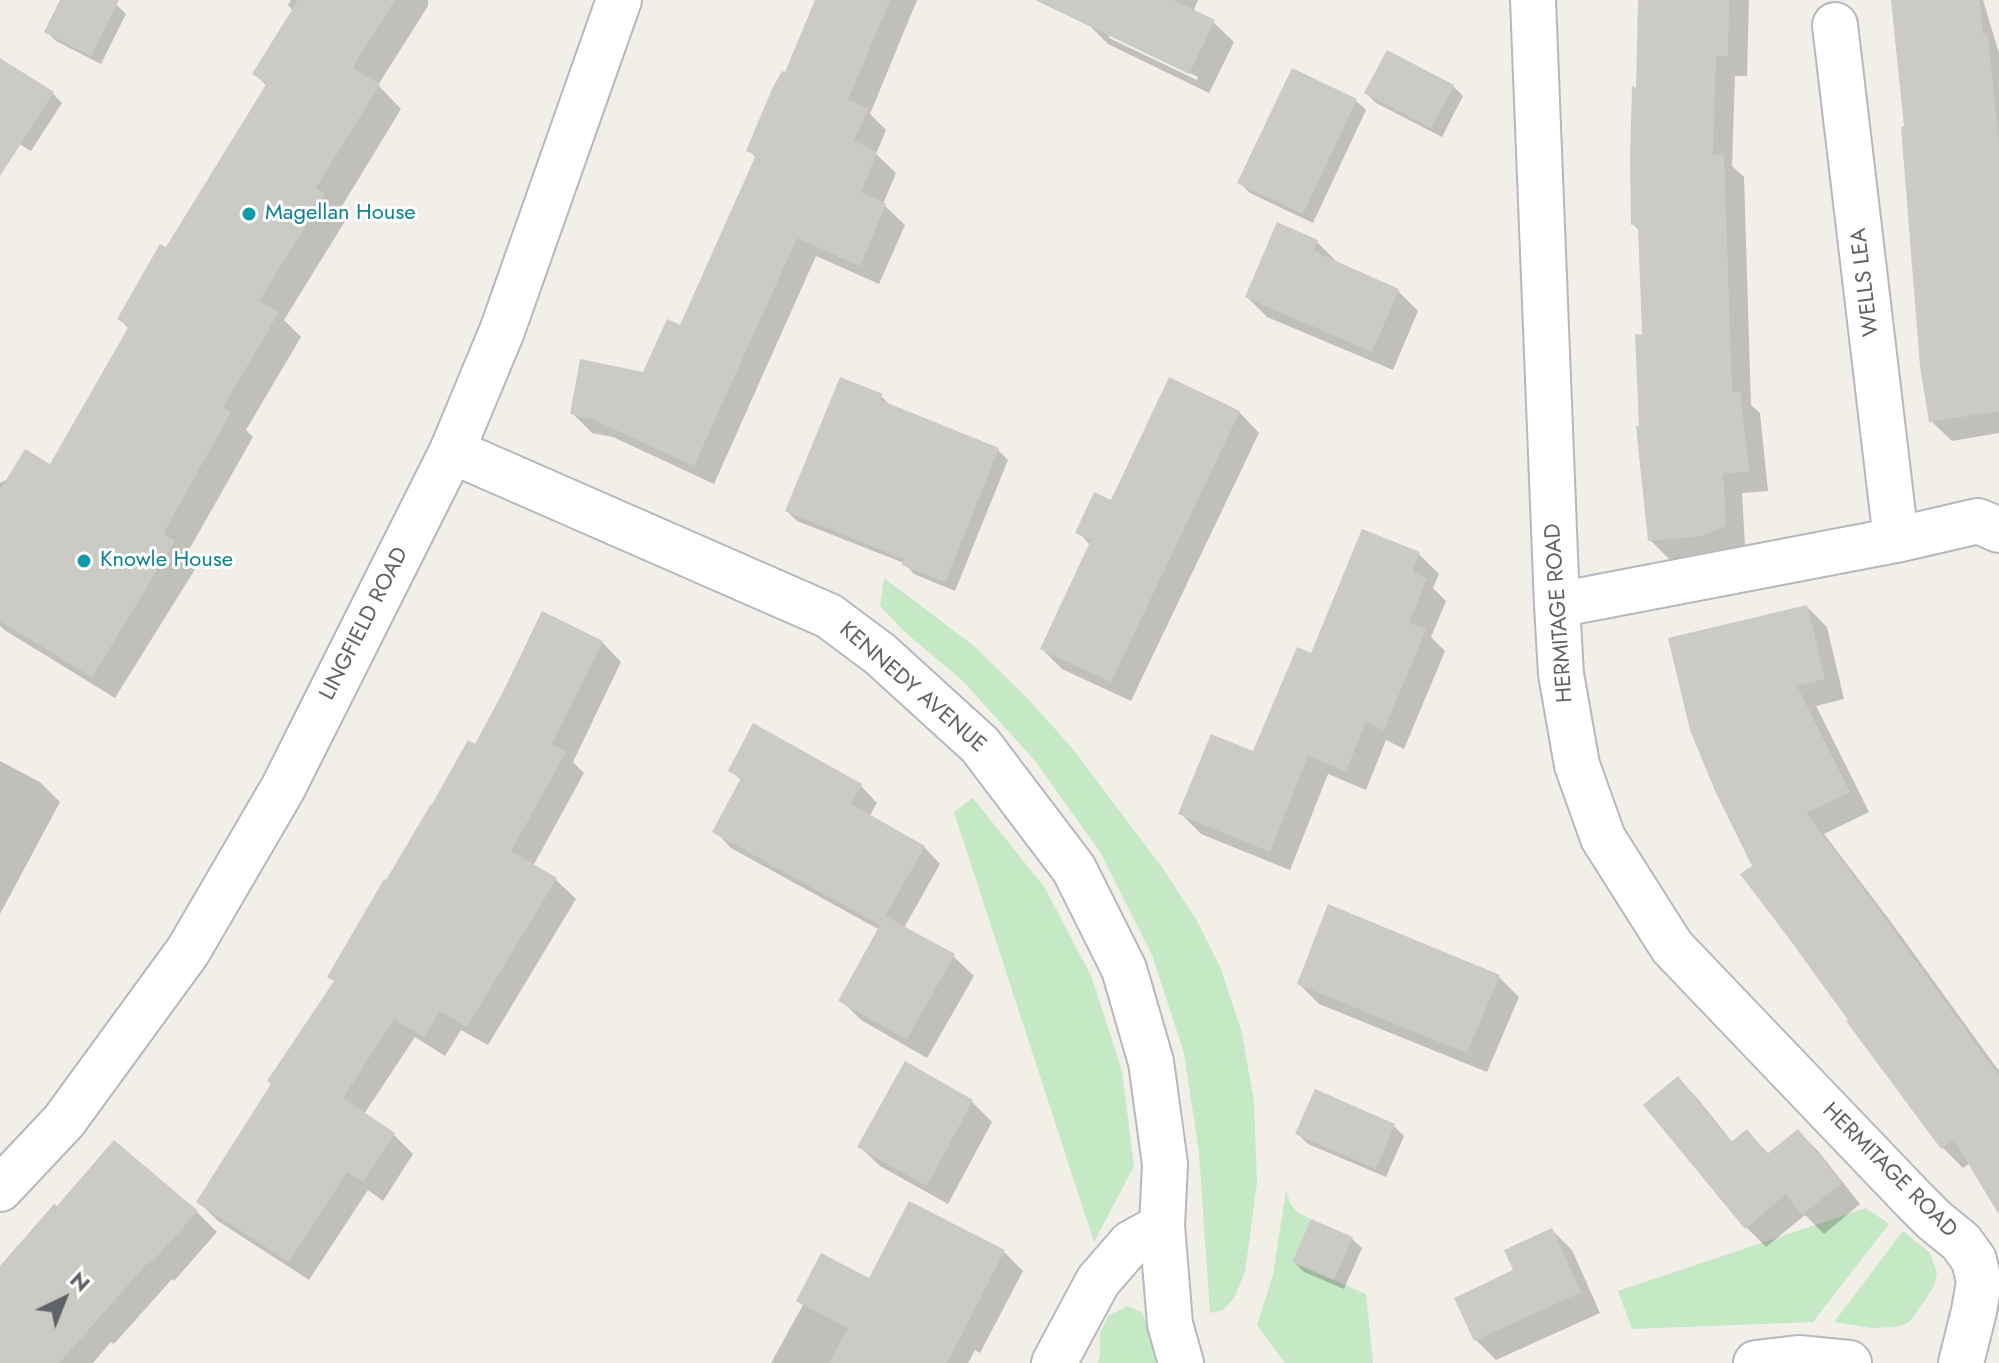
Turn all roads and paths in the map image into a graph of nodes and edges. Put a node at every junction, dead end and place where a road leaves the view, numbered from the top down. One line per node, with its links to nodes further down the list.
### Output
1 (619, 0): 4 (street, LINGFIELD ROAD)
2 (1533, 0): 7 (street, HERMITAGE ROAD)
3 (1835, 25): 6 (street, WELLS LEA)
4 (452, 451): 8 (street, LINGFIELD ROAD); 9 (street, KENNEDY AVENUE)
5 (1999, 530): 6 (street)
6 (1896, 540): 7 (street)
7 (1557, 605): 14 (street, HERMITAGE ROAD)
8 (0, 1189)
9 (1162, 1226): 10 (street); 11 (street, KENNEDY AVENUE)
10 (1054, 1363)
11 (1181, 1363)
12 (1756, 1363): 13 (street)
13 (1849, 1363)
14 (1961, 1363)

